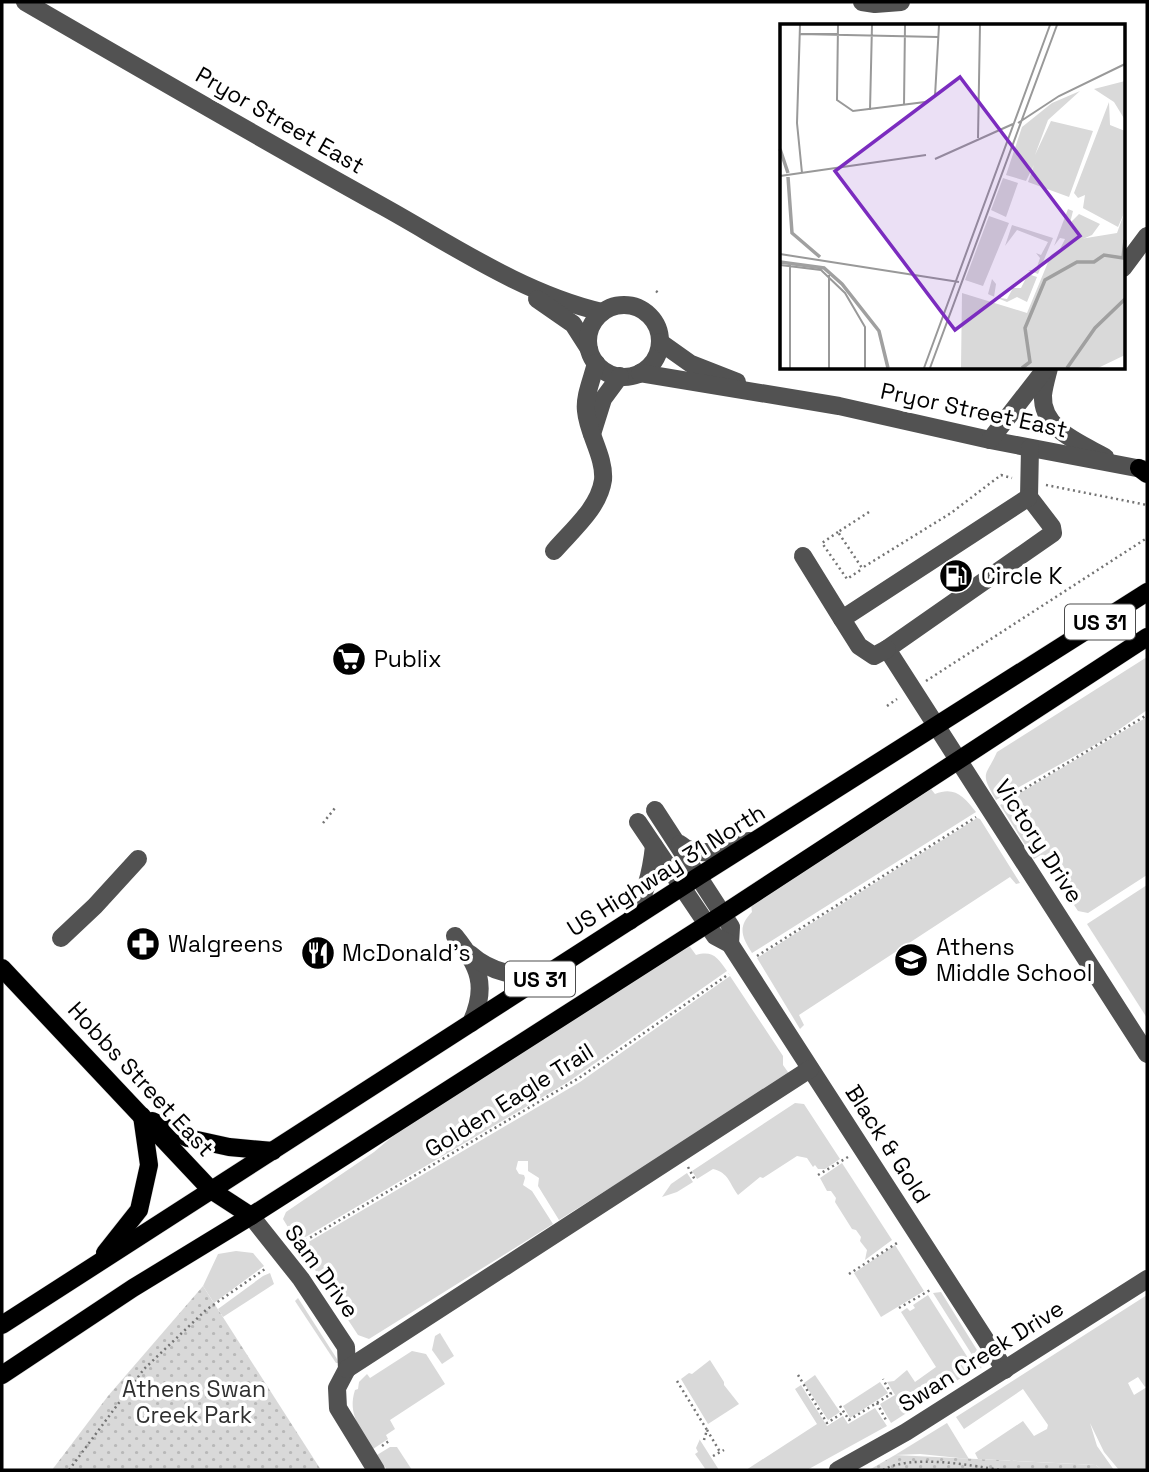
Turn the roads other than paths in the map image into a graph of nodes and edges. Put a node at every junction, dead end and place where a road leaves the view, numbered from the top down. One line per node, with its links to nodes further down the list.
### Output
1 (25, 2): 6 (street, Pryor Street East)
2 (862, 2): 3 (street)
3 (901, 2)
4 (1147, 236): 5 (street)
5 (1124, 267)
6 (512, 279): 7 (street, Pryor Street East); 9 (street, Pryor Street East)
7 (602, 312): 8 (street); 9 (street)
8 (660, 342): 12 (street); 14 (street, Pryor Street East)
9 (593, 358): 13 (street); 15 (street)
10 (1046, 369): 16 (street)
11 (1047, 369): 18 (street)
12 (640, 373): 13 (street); 14 (street, Pryor Street East)
13 (620, 376): 15 (street)
14 (749, 390): 16 (street, Pryor Street East)
15 (591, 438): 21 (street)
16 (990, 440): 17 (street, Pryor Street East)
17 (1030, 448): 18 (street, Pryor Street East); 20 (street)
18 (1117, 464): 19 (street, Pryor Street East)
19 (1145, 470)
20 (1029, 497): 24 (street); 26 (street)
21 (554, 551)
22 (803, 556): 24 (street)
23 (1147, 592): 27 (main road, US Highway 31 North / US 31)
24 (842, 619): 26 (street)
25 (1147, 637): 28 (main road, US 31)
26 (887, 649): 27 (street, Victory Drive)
27 (937, 726): 28 (street, Victory Drive); 31 (main road, US Highway 31 North / US 31)
28 (958, 760): 37 (main road, US 31); 45 (street, Victory Drive)
29 (655, 810): 32 (street, Black & Gold)
30 (638, 822): 33 (street, Black & Gold)
31 (759, 839): 32 (street); 35 (main road, US Highway 31 North / US 31)
32 (676, 841): 35 (street, Black & Gold)
33 (654, 846): 36 (street, Black & Gold); 38 (street)
34 (138, 859): 40 (street)
35 (699, 876): 36 (main road, US Highway 31 North / US 31); 37 (street, Black & Gold)
36 (682, 887): 38 (main road, US Highway 31 North / US 31); 39 (street, Black & Gold)
37 (723, 914): 39 (main road, US 31); 41 (street, Black & Gold)
38 (630, 921): 43 (main road, US Highway 31 North / US 31)
39 (707, 924): 41 (street, Black & Gold); 50 (main road, US 31)
40 (61, 938)
41 (730, 944): 46 (street, Black & Gold)
42 (2, 968): 47 (main road, Hobbs Street East)
43 (543, 977): 44 (main road, US Highway 31 North / US 31); 44 (street)
44 (471, 1023): 48 (main road, US Highway 31 North / US 31)
45 (1147, 1054)
46 (810, 1069): 54 (street); 55 (street, Black & Gold)
47 (142, 1116): 48 (main road); 49 (main road, Hobbs Street East); 51 (main road)
48 (273, 1151): 49 (main road, US Highway 31 North / US 31)
49 (211, 1190): 50 (main road, Hobbs Street East); 51 (main road, US 31)
50 (251, 1216): 54 (street, Sam Drive); 56 (main road, US 31)
51 (97, 1263): 53 (main road, US 31)
52 (1147, 1279): 55 (street, Swan Creek Drive)
53 (2, 1325)
54 (346, 1369): 57 (street, Sam Drive)
55 (1005, 1370): 58 (street, Swan Creek Drive)
56 (2, 1376)
57 (376, 1470)
58 (838, 1470)

